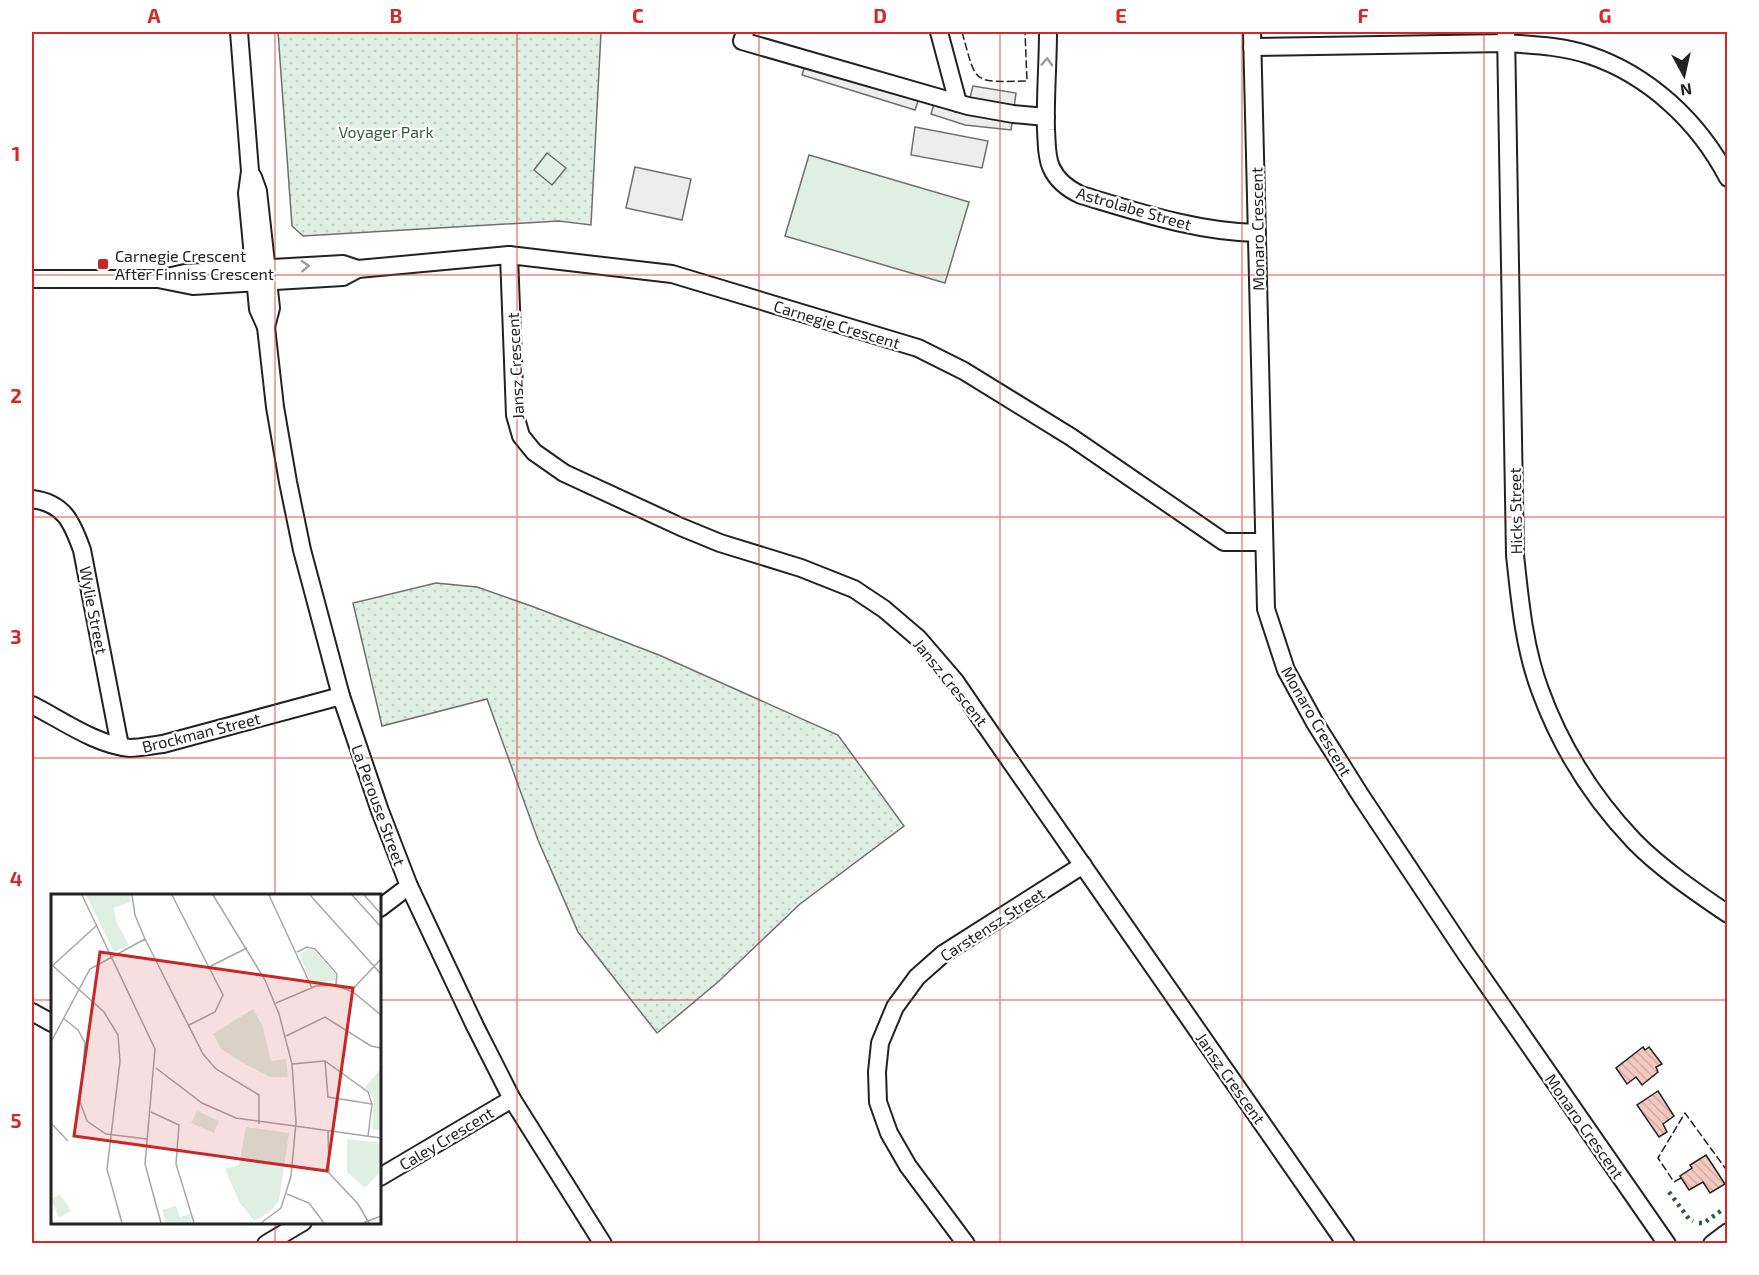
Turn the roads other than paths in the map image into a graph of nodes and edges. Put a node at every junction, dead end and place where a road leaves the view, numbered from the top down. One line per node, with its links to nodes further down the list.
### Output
1 (239, 32): 12 (street, La Perouse Street)
2 (745, 32): 7 (street)
3 (939, 32): 7 (street)
4 (1048, 32): 8 (street, Astrolabe Street, one-way to 4)
5 (1506, 37): 6 (street); 9 (street); 22 (street, Hicks Street)
6 (1252, 39): 10 (street, Monaro Crescent)
7 (958, 103): 8 (street)
8 (1046, 117): 10 (street, Astrolabe Street)
9 (1728, 178)
10 (1257, 233): 15 (street, Monaro Crescent)
11 (509, 255): 12 (street, Carnegie Crescent); 15 (street, Carnegie Crescent); 19 (street, Jansz Crescent)
12 (261, 275): 13 (street, Carnegie Crescent); 16 (street, La Perouse Street)
13 (32, 279)
14 (32, 499): 18 (street, Wylie Street)
15 (1264, 542): 33 (street, Monaro Crescent)
16 (341, 696): 18 (street, Brockman Street); 20 (street, La Perouse Street)
17 (32, 705): 18 (street, Brockman Street)
18 (120, 746)
19 (1083, 865): 31 (street, Carstensz Street); 32 (street, Jansz Crescent)
20 (409, 886): 21 (street); 25 (street, La Perouse Street)
21 (381, 907)
22 (1728, 914)
23 (32, 1012): 24 (street)
24 (51, 1022)
25 (512, 1099): 26 (street, Caley Crescent); 30 (street, La Perouse Street)
26 (381, 1176)
27 (300, 1224): 29 (street)
28 (1728, 1232): 34 (street)
29 (277, 1241)
30 (603, 1244)
31 (966, 1244)
32 (1346, 1244)
33 (1667, 1244)
34 (1712, 1244)

